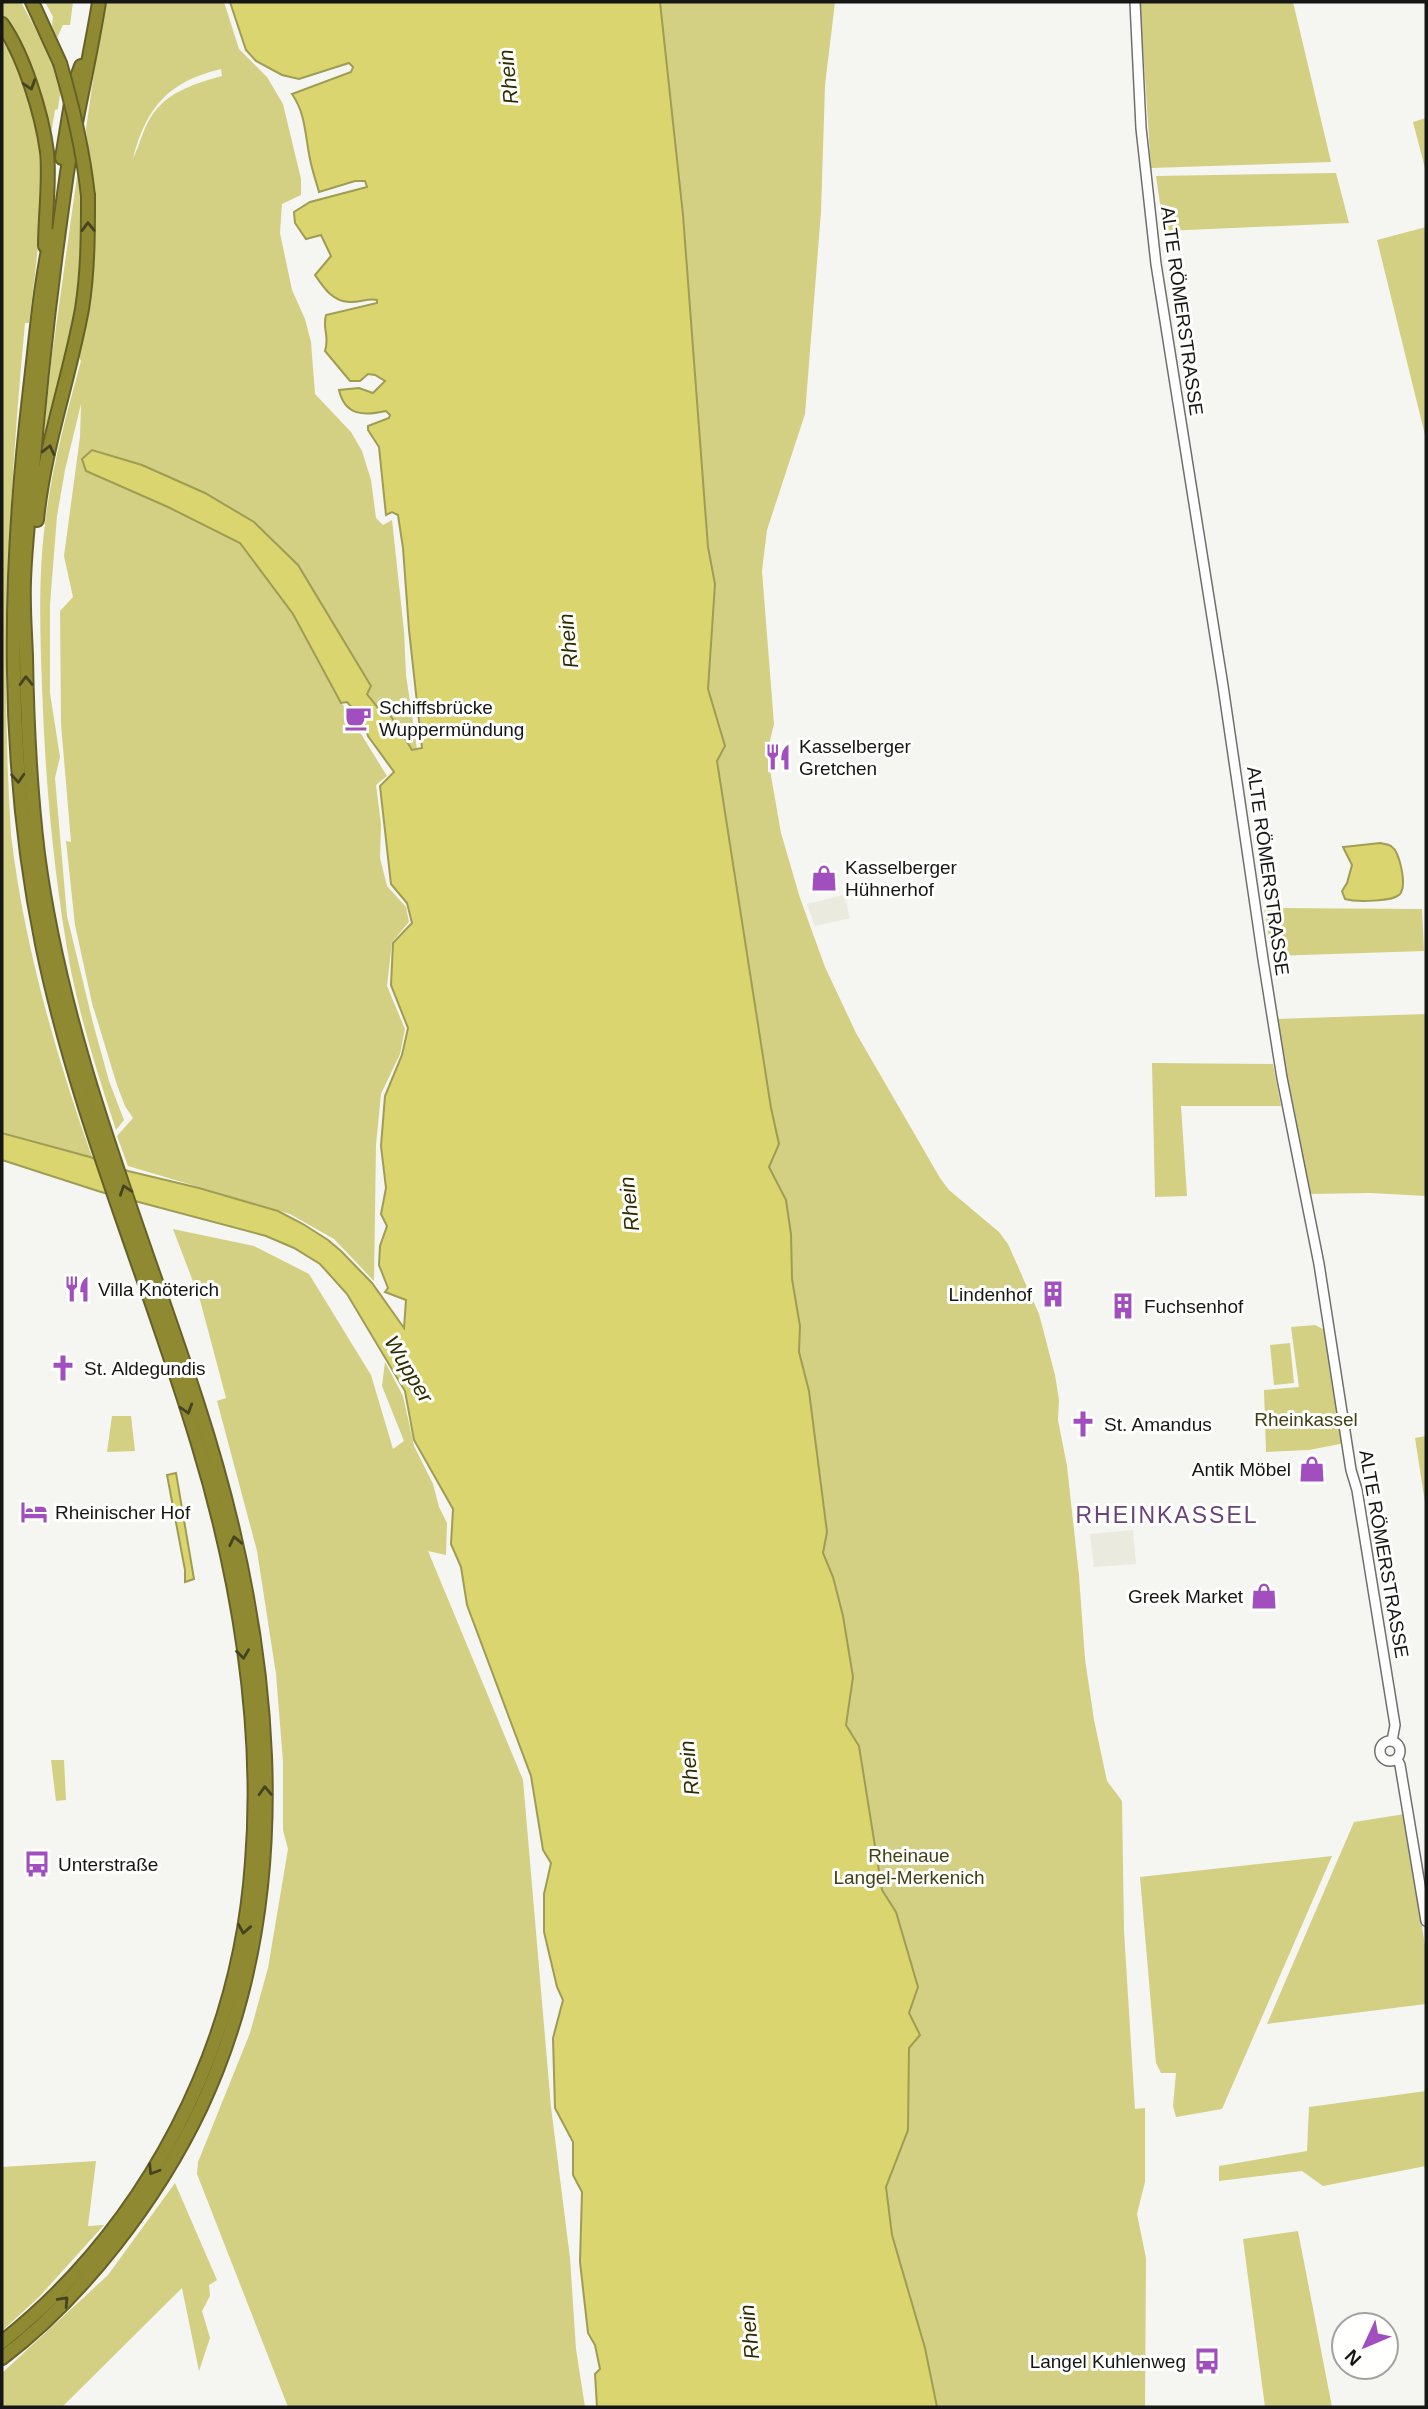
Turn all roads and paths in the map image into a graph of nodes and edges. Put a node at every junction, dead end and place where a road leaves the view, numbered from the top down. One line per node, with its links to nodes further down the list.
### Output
1 (32, 2): 6 (highway, one-way to 1, bridge)
2 (97, 2): 5 (highway); 6 (highway)
3 (1136, 2): 8 (street, ALTE RÖMERSTRASSE)
4 (2, 24): 5 (highway, one-way to 5)
5 (44, 267): 7 (highway, one-way to 7)
6 (25, 639): 7 (highway, one-way to 6)
7 (88, 1100): 11 (highway, one-way to 11); 12 (highway, one-way to 7)
8 (1392, 1741): 9 (street, ALTE RÖMERSTRASSE); 9 (street, ALTE RÖMERSTRASSE)
9 (1397, 1759): 10 (street, ALTE RÖMERSTRASSE)
10 (1426, 1921)
11 (2, 2342)
12 (2, 2358)

